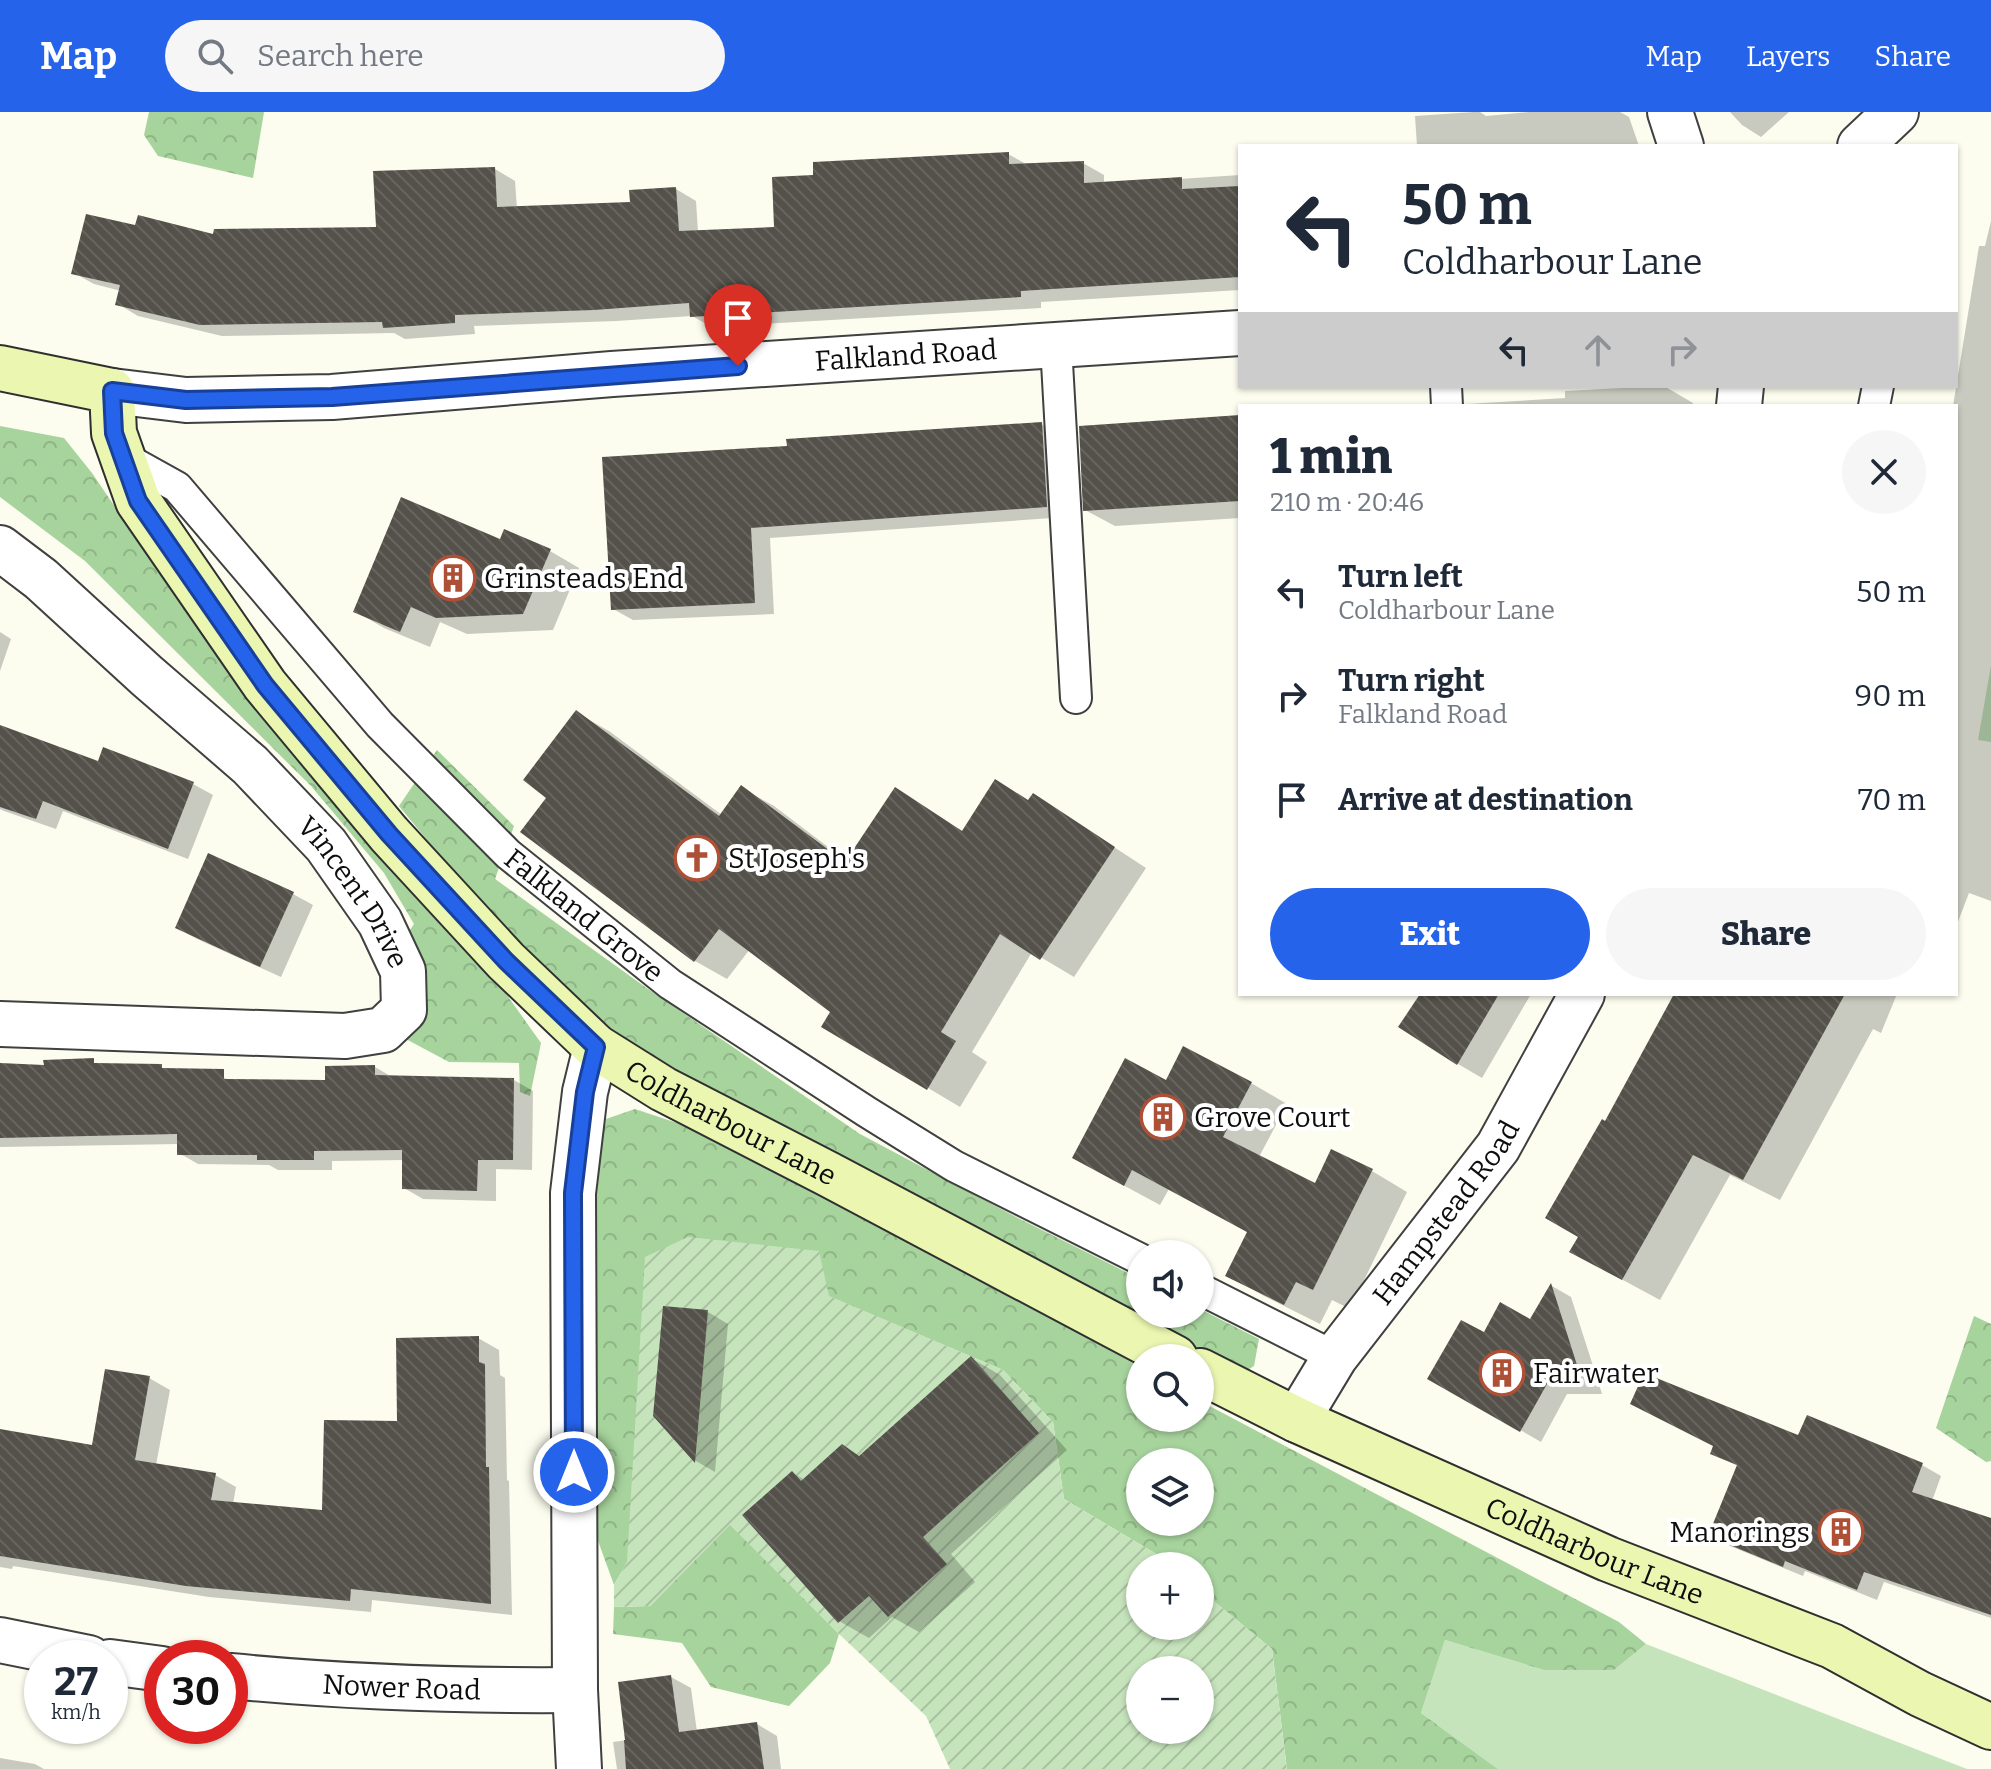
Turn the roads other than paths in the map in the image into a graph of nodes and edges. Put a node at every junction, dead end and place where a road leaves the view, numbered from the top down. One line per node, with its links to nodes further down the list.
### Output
1 (1670, 112): 3 (street)
2 (1896, 112): 4 (street)
3 (1680, 144)
4 (1862, 144)
5 (1238, 333): 6 (street, Falkland Road)
6 (1056, 345): 8 (street, Falkland Road); 11 (lane)
7 (0, 368): 8 (street, Falkland Road)
8 (112, 391): 9 (street, Coldharbour Lane)
9 (123, 457): 14 (street, Coldharbour Lane); 15 (lane, Falkland Grove)
10 (0, 548): 13 (street, Vincent Drive)
11 (1076, 698)
12 (1581, 996): 18 (street, Hampstead Road)
13 (0, 1024)
14 (596, 1047): 17 (street, Coldharbour Lane); 24 (street)
15 (1126, 1252)
16 (1214, 1296): 18 (lane)
17 (1149, 1344)
18 (1335, 1357): 20 (street, Hampstead Road)
19 (1214, 1378): 20 (street, Coldharbour Lane)
20 (1297, 1420): 25 (street, Coldharbour Lane)
21 (0, 1640): 22 (street)
22 (24, 1645)
23 (248, 1677): 24 (street, Nower Road)
24 (575, 1690): 26 (street)
25 (1991, 1727)
26 (579, 1769)

